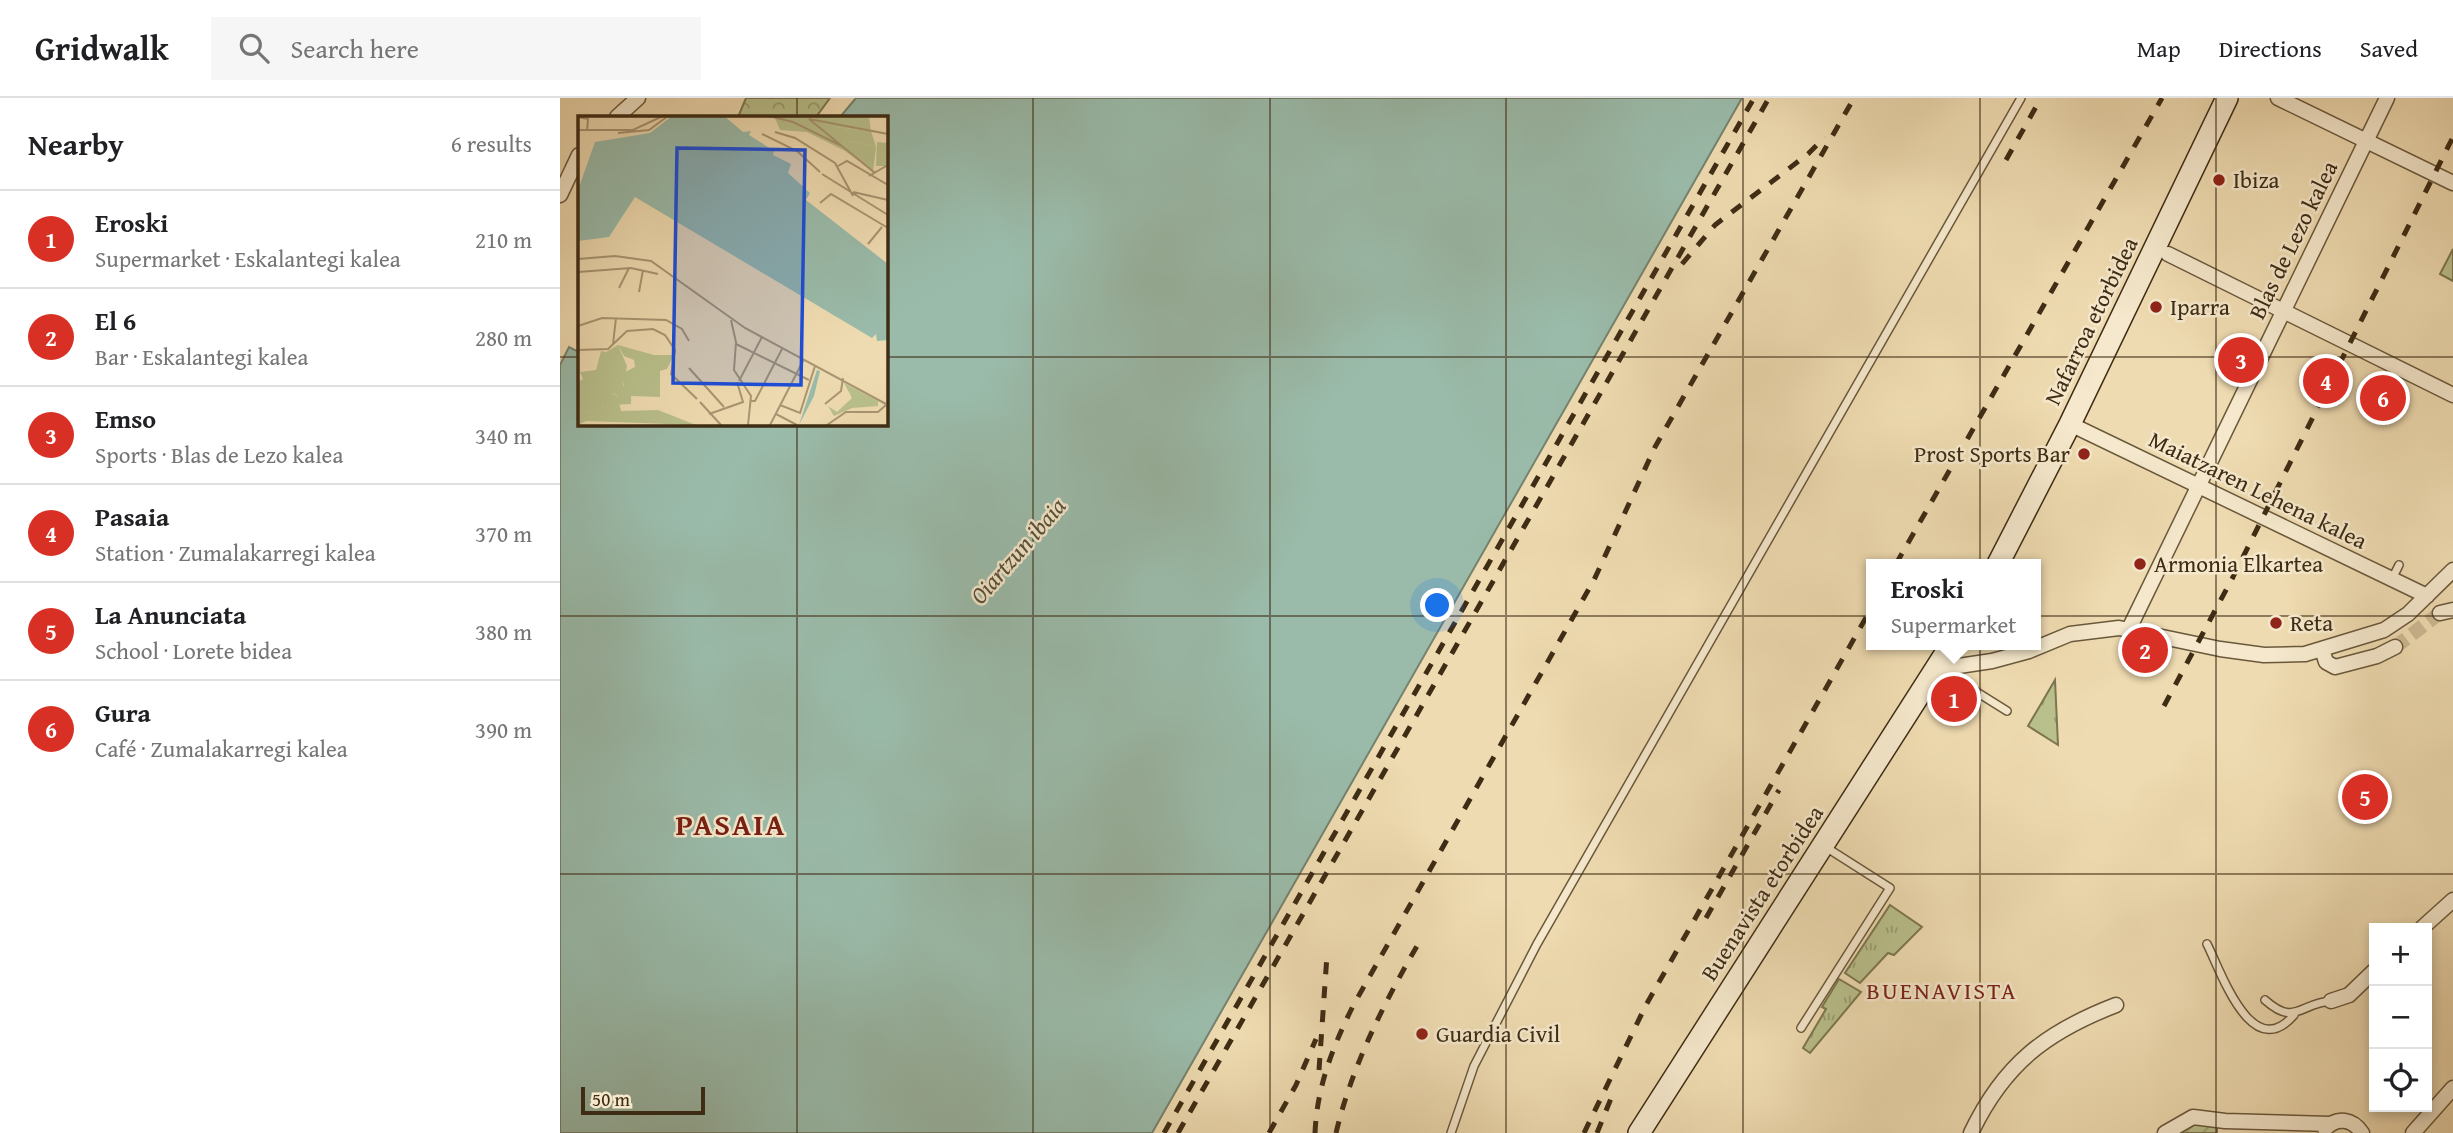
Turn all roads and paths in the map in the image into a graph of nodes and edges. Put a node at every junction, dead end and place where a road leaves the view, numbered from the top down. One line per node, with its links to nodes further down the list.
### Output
1 (638, 98): 6 (street)
2 (2021, 98): 42 (lane)
3 (2227, 98): 14 (main road, Nafarroa etorbidea)
4 (2277, 98): 7 (street)
5 (2387, 98): 7 (street, Blas de Lezo kalea)
6 (618, 116)
7 (2367, 141): 9 (street); 12 (street, Blas de Lezo kalea)
8 (578, 157): 10 (street)
9 (2453, 183)
10 (560, 195)
11 (2168, 254): 12 (street)
12 (2284, 311): 13 (street); 15 (street, Blas de Lezo kalea)
13 (2453, 395)
14 (2070, 424): 15 (street, Maiatzaren Lehena kalea); 16 (main road, Nafarroa etorbidea)
15 (2199, 486): 19 (street, Maiatzaren Lehena kalea); 21 (street, Blas de Lezo kalea)
16 (2001, 559)
17 (2399, 565): 19 (lane)
18 (2453, 570): 20 (street)
19 (2392, 580): 20 (street, Maiatzaren Lehena kalea)
20 (2427, 596): 24 (street)
21 (2129, 629): 22 (street); 24 (street)
22 (2041, 646)
23 (2395, 647): 24 (street)
24 (2322, 649)
25 (1949, 650): 27 (main road)
26 (2030, 650): 27 (street)
27 (1936, 676): 28 (lane); 29 (main road, Buenavista etorbidea)
28 (2007, 711)
29 (1823, 846): 38 (lane); 43 (main road, Buenavista etorbidea)
30 (2453, 900): 31 (street)
31 (2428, 923)
32 (2207, 944): 37 (lane)
33 (2369, 976): 35 (street)
34 (2265, 1000): 37 (lane)
35 (2332, 1001): 37 (lane)
36 (2116, 1005): 44 (street)
37 (2294, 1014)
38 (1801, 1028)
39 (2453, 1088): 47 (street)
40 (2224, 1127): 41 (street); 45 (street)
41 (2325, 1130): 46 (street)
42 (1451, 1133)
43 (1639, 1133)
44 (1971, 1133)
45 (2165, 1133)
46 (2362, 1133)
47 (2413, 1133)

